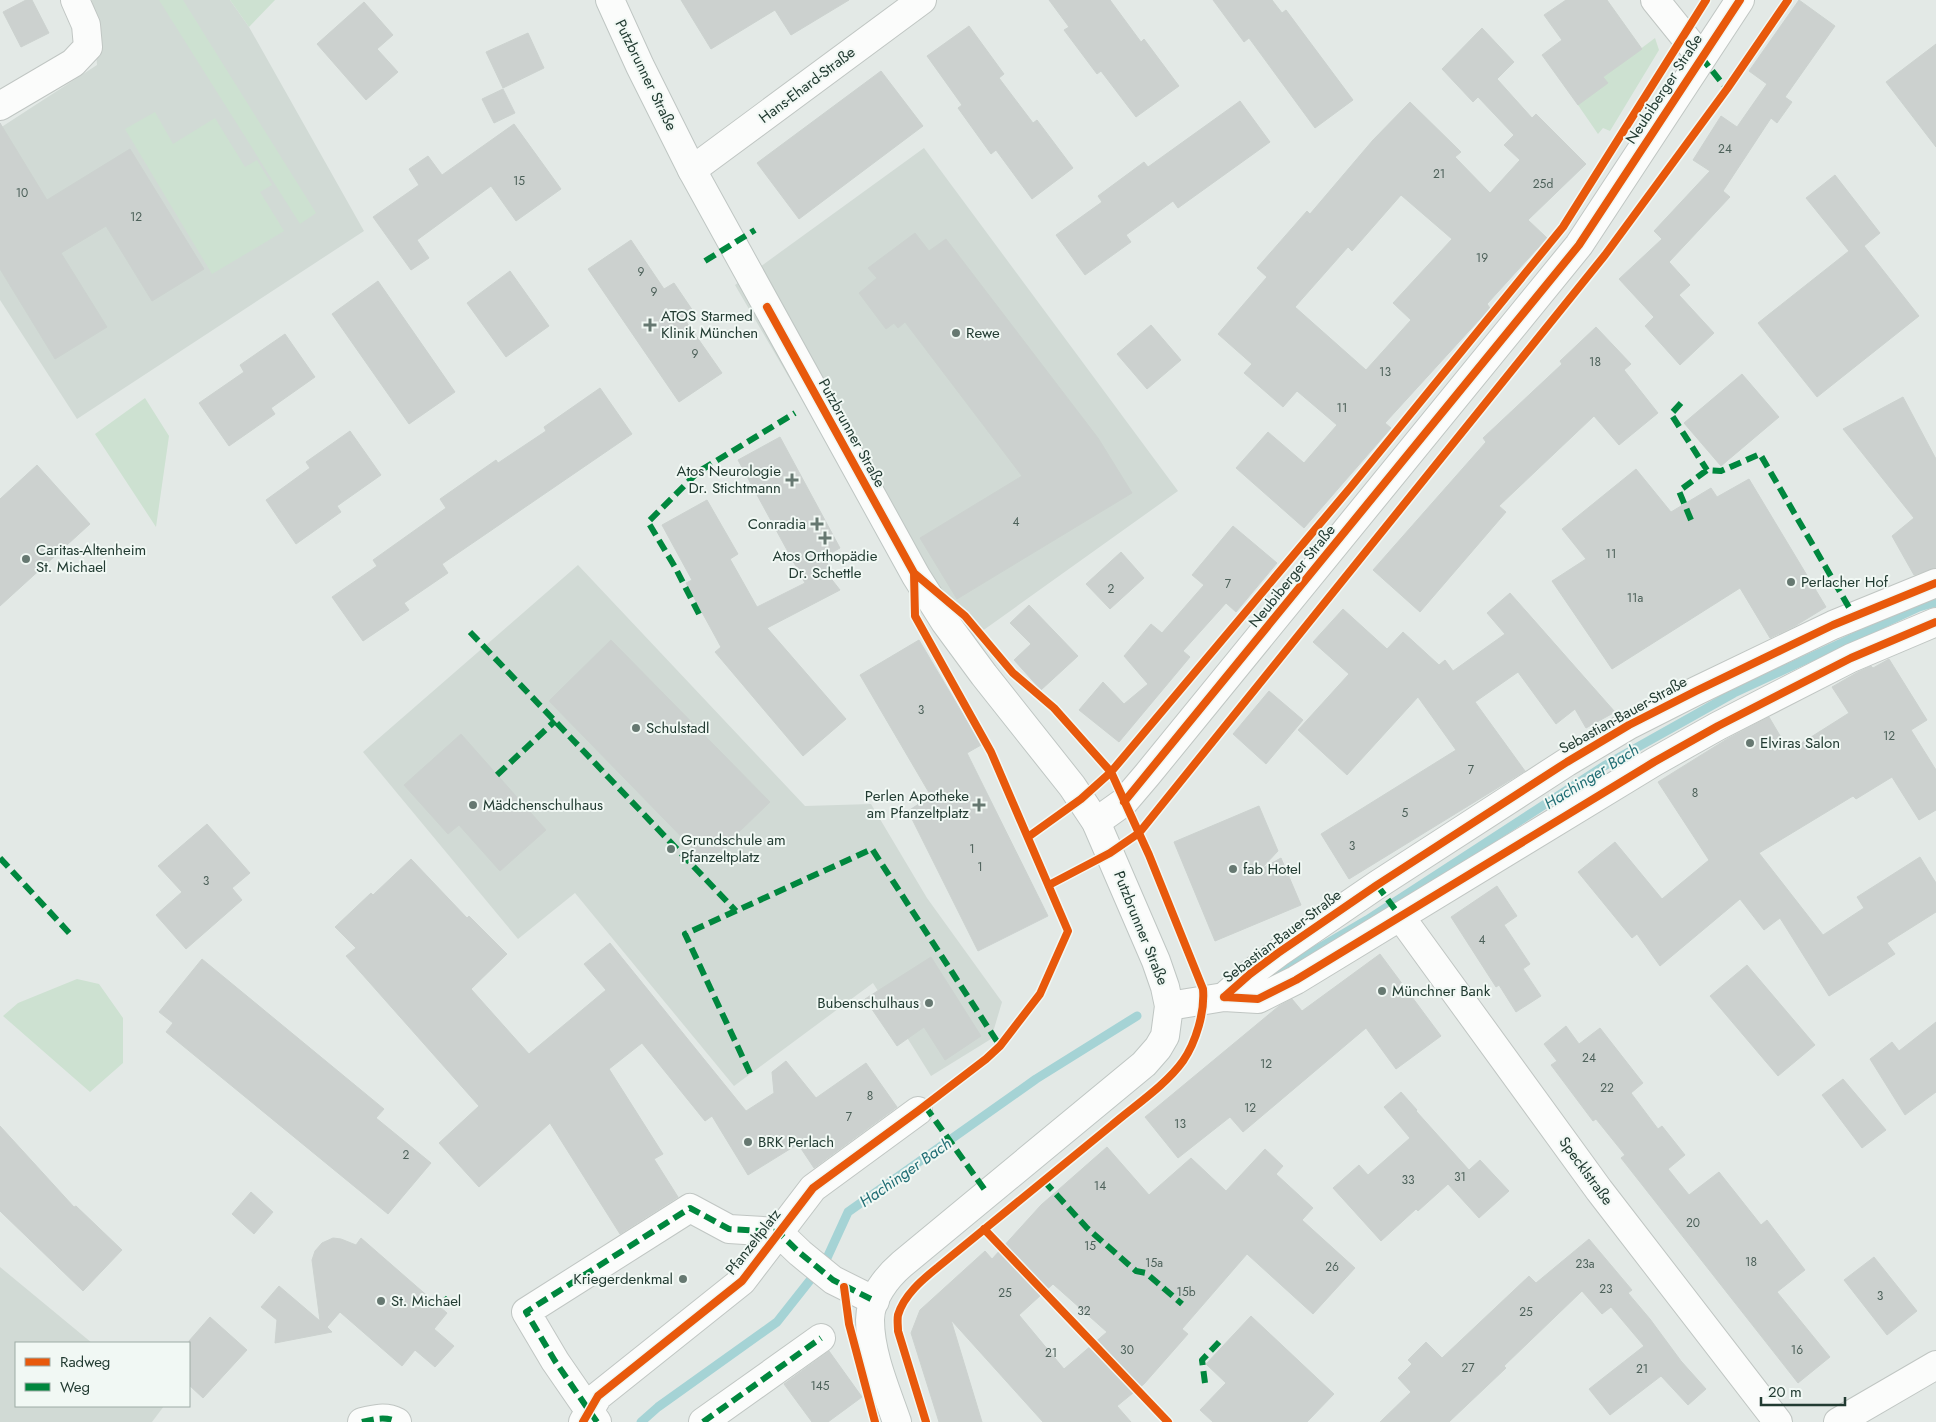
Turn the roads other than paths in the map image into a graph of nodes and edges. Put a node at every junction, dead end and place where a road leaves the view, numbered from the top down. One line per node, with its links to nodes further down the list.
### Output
1 (75, 0): 7 (street)
2 (610, 0): 8 (street, Putzbrunner Straße)
3 (922, 0): 8 (street, Hans-Ehard-Straße)
4 (1655, 0): 6 (street)
5 (1740, 0): 6 (street, Neubiberger Straße)
6 (1701, 57): 11 (street, Neubiberger Straße)
7 (0, 106)
8 (692, 170): 11 (street, Putzbrunner Straße)
9 (1936, 582): 13 (street, Sebastian-Bauer-Straße)
10 (1936, 622): 12 (street, Sebastian-Bauer-Straße)
11 (1096, 822): 14 (street, Putzbrunner Straße)
12 (1400, 916): 13 (street, Sebastian-Bauer-Straße); 25 (street, Specklstraße)
13 (1224, 997): 14 (street, Sebastian-Bauer-Straße)
14 (1169, 1006): 17 (street)
15 (918, 1111): 16 (street, Pfanzeltplatz)
16 (778, 1232): 17 (street, Pfanzeltplatz); 20 (street, Pfanzeltplatz); 20 (street, Pfanzeltplatz)
17 (874, 1301): 24 (street)
18 (821, 1338): 23 (street)
19 (1936, 1365): 26 (street)
20 (590, 1418)
21 (362, 1422): 22 (street)
22 (397, 1422)
23 (703, 1422)
24 (897, 1422)
25 (1778, 1422)
26 (1838, 1422)

